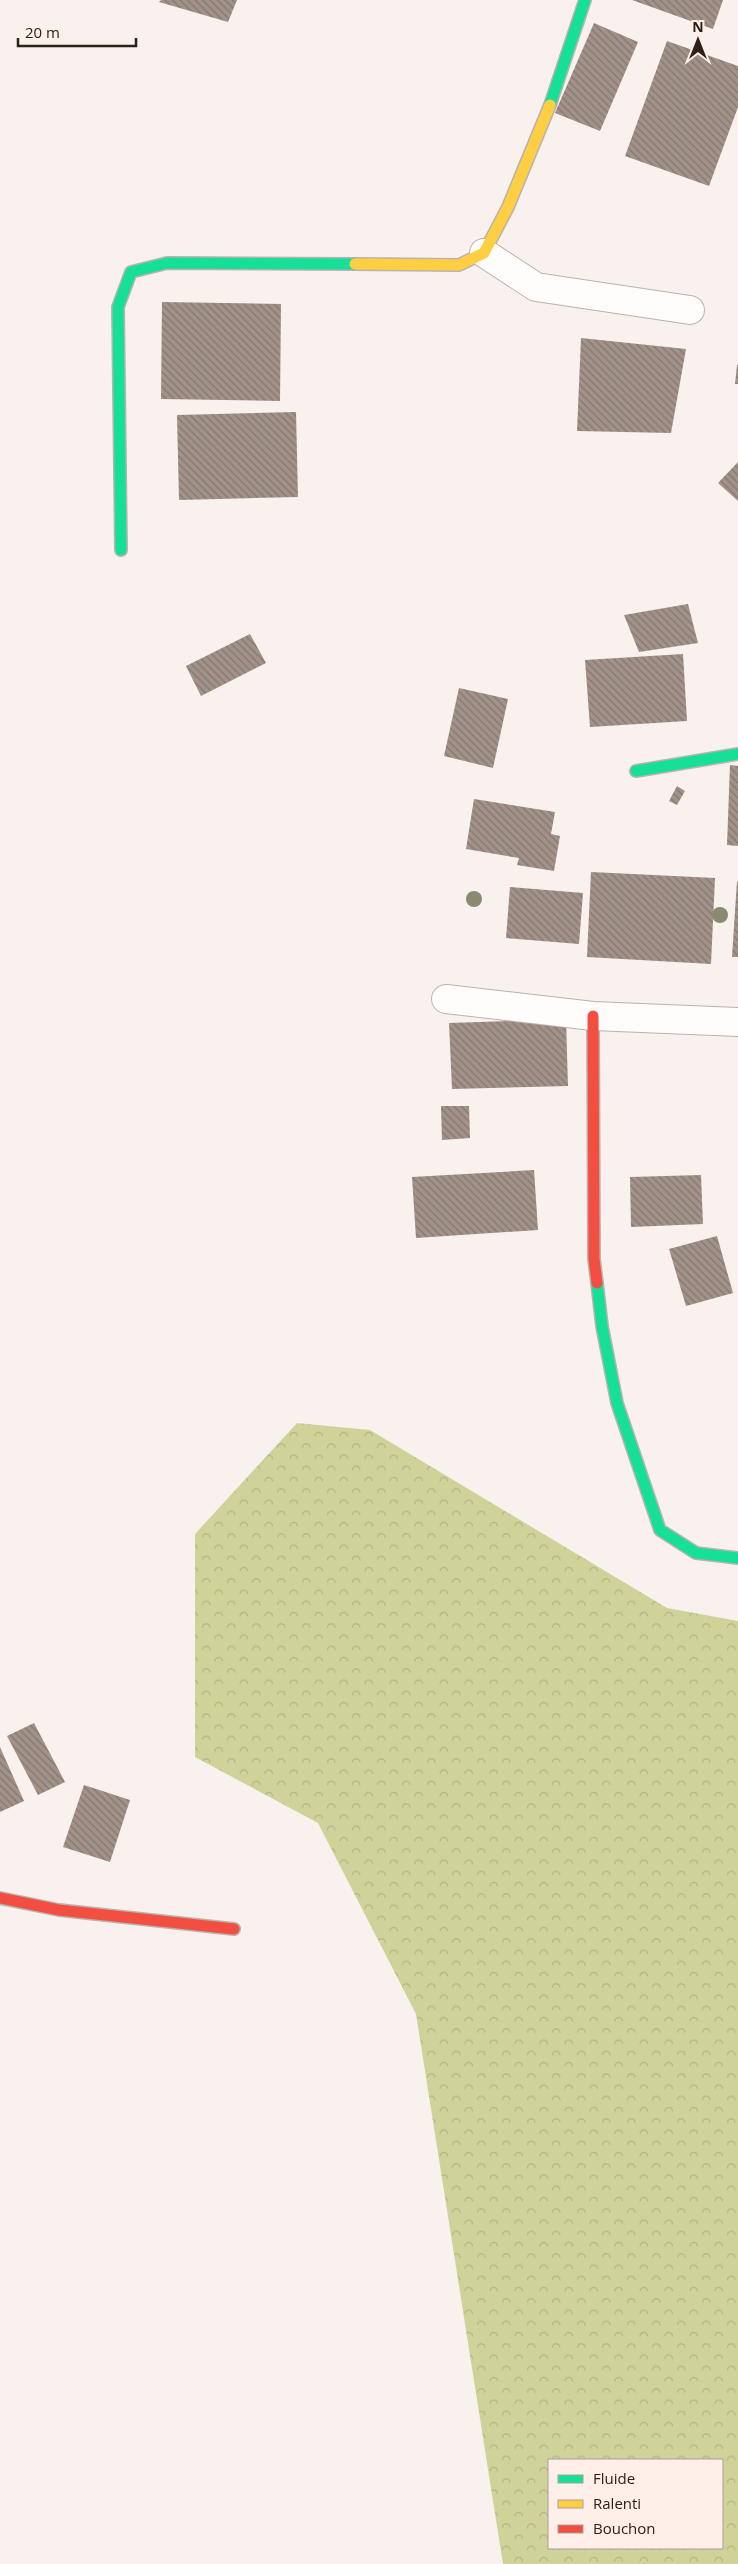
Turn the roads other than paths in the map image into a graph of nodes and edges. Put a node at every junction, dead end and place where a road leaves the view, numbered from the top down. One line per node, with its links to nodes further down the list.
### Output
1 (585, 0): 2 (street)
2 (484, 253): 3 (street); 4 (street)
3 (690, 310)
4 (121, 550)
5 (738, 754): 6 (street)
6 (636, 771)
7 (446, 999): 8 (street)
8 (593, 1016): 9 (street); 10 (street)
9 (738, 1022)
10 (738, 1558)
11 (0, 1898): 12 (street)
12 (234, 1929)

